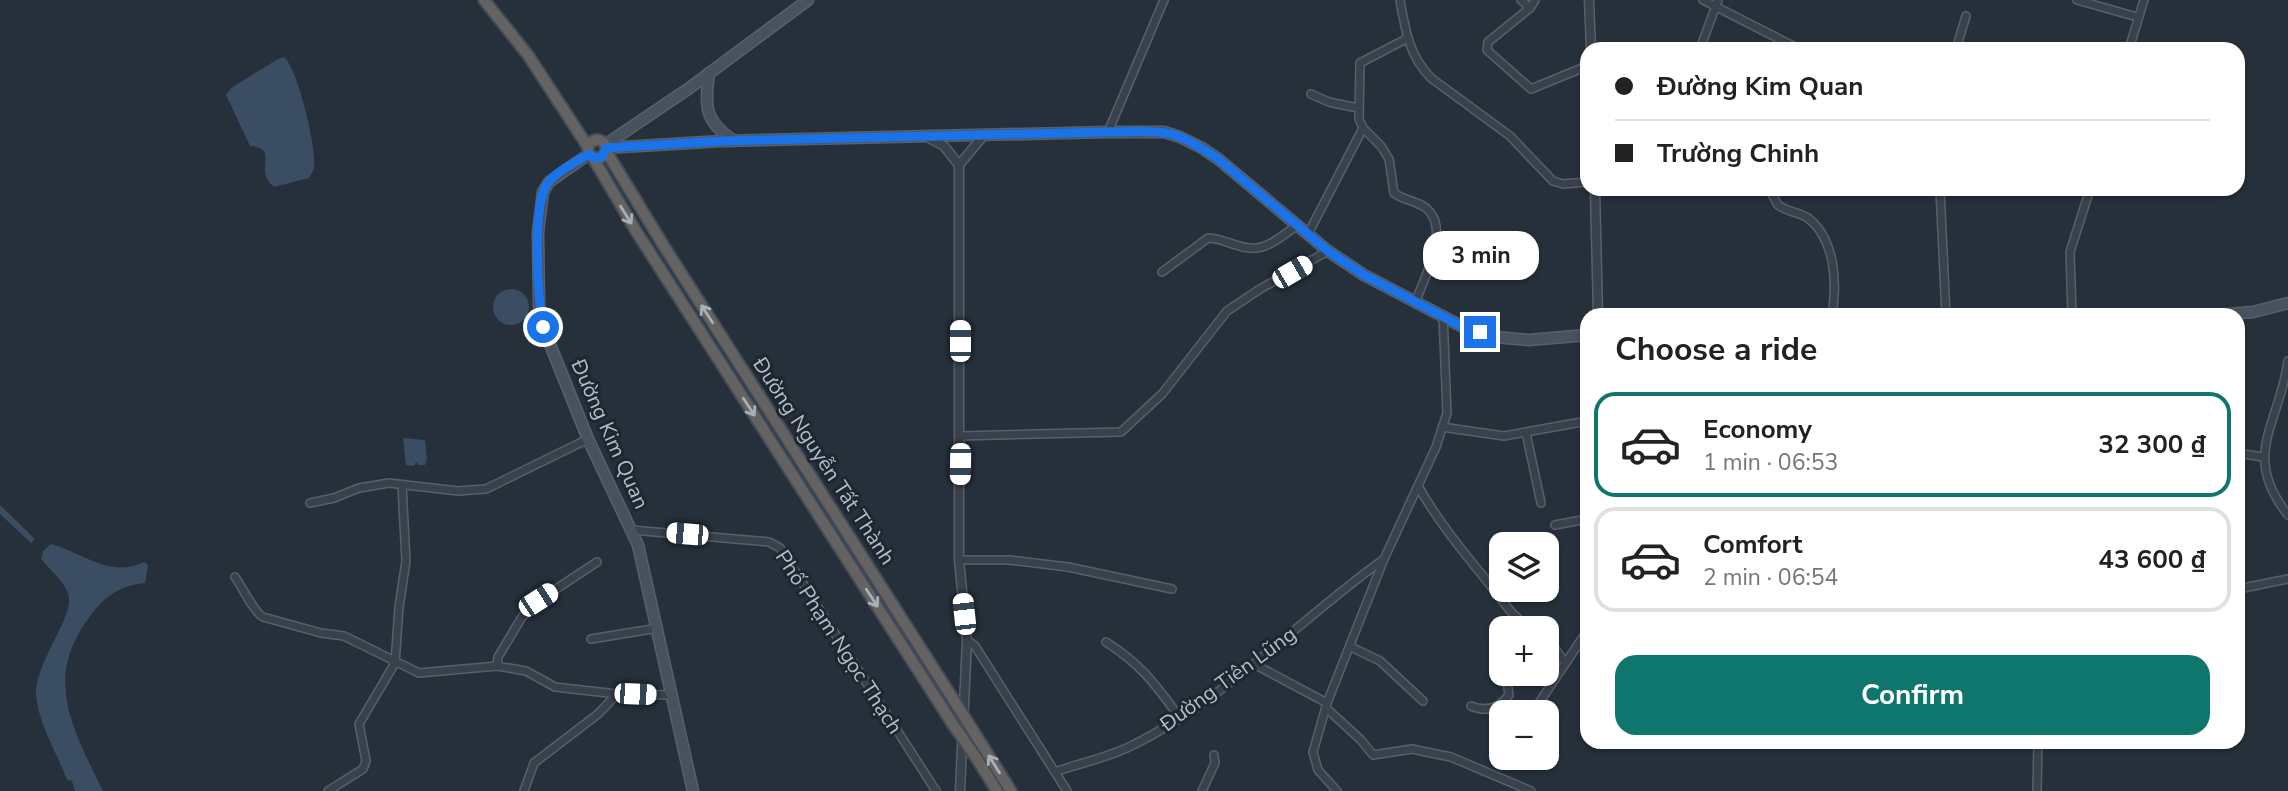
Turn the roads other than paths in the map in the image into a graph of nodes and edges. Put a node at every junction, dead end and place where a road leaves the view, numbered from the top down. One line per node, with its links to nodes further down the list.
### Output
1 (484, 0): 31 (highway, Đường Nguyễn Tất Thành)
2 (808, 0): 22 (main road)
3 (1164, 0): 26 (street)
4 (1401, 0): 15 (street)
5 (1521, 0): 12 (street)
6 (1535, 0): 12 (street)
7 (1589, 0): 16 (street)
8 (1703, 0): 11 (street)
9 (2077, 0): 14 (street)
10 (2144, 0): 14 (street)
11 (1717, 4): 17 (street); 18 (street)
12 (1530, 8): 21 (street)
13 (1966, 16): 19 (street)
14 (2137, 17): 20 (street)
15 (1406, 39): 24 (street); 33 (street)
16 (1591, 42)
17 (1703, 42)
18 (1786, 42)
19 (1958, 42)
20 (2131, 42)
21 (1580, 69)
22 (709, 73): 29 (main road); 30 (main road)
23 (1311, 94): 24 (street)
24 (1358, 108): 25 (street)
25 (1363, 128): 39 (street); 42 (street)
26 (1108, 132): 27 (main road); 38 (main road)
27 (984, 135): 28 (main road); 32 (street)
28 (925, 136): 29 (main road); 32 (street)
29 (735, 141): 30 (main road)
30 (606, 148): 31 (highway); 103 (highway, Đường Nguyễn Tất Thành, one-way to 30, bridge)
31 (590, 152): 56 (main road, Đường Kim Quan); 102 (highway, Đường Nguyễn Tất Thành, one-way to 102, bridge)
32 (959, 165): 55 (street)
33 (1580, 183)
34 (1595, 196): 44 (street)
35 (1773, 196): 45 (street)
36 (1940, 196): 46 (street)
37 (2088, 196): 47 (street)
38 (1298, 225): 39 (main road); 41 (street)
39 (1308, 234): 40 (main road)
40 (1328, 251): 42 (main road); 55 (street)
41 (1161, 272)
42 (1416, 301): 49 (main road)
43 (2288, 303): 48 (main road)
44 (1598, 308)
45 (1833, 308)
46 (1945, 308)
47 (2072, 308)
48 (2245, 313)
49 (1443, 315): 50 (main road); 53 (street)
50 (1580, 336)
51 (2288, 361): 58 (street)
52 (1580, 422): 54 (street)
53 (1442, 427): 54 (street); 60 (street)
54 (1525, 433): 62 (street)
55 (960, 436): 68 (street)
56 (587, 439): 59 (street); 66 (main road, Đường Kim Quan)
57 (2245, 454): 58 (street)
58 (2263, 457): 63 (street)
59 (402, 485): 61 (street); 82 (street)
60 (1418, 486): 67 (street); 74 (street)
61 (310, 503)
62 (1541, 503)
63 (2288, 515)
64 (1580, 520): 65 (street)
65 (1555, 525)
66 (632, 530): 75 (main road, Đường Kim Quan); 100 (street, Phố Phạm Ngọc Thạch)
67 (1384, 559): 80 (street); 84 (street, Đường Tiên Lũng)
68 (959, 560): 73 (street); 77 (street)
69 (597, 562): 85 (street)
70 (235, 577): 82 (street)
71 (2288, 579): 72 (street)
72 (2245, 588)
73 (1172, 589)
74 (1510, 616)
75 (658, 628): 76 (street); 88 (main road, Đường Kim Quan)
76 (591, 639)
77 (967, 640): 96 (street); 101 (street)
78 (1106, 642): 93 (street)
79 (1580, 642): 83 (street)
80 (1351, 647): 90 (street); 91 (street)
81 (1559, 654): 83 (street)
82 (395, 663): 85 (street); 97 (street)
83 (1566, 663): 89 (street)
84 (1254, 664): 91 (street); 93 (street, Đường Tiên Lũng)
85 (497, 666): 87 (street)
86 (1507, 686): 92 (street)
87 (617, 694): 88 (street); 98 (street)
88 (673, 695): 99 (main road, Đường Kim Quan)
89 (1541, 700)
90 (1423, 701)
91 (1327, 706): 106 (street); 107 (street)
92 (1471, 706)
93 (1180, 718): 96 (street, Đường Tiên Lũng)
94 (2038, 749): 108 (street)
95 (1214, 755): 105 (street)
96 (1055, 772): 104 (street)
97 (328, 791)
98 (524, 791)
99 (693, 791)
100 (936, 791)
101 (960, 791)
102 (998, 791)
103 (1011, 791)
104 (1067, 791)
105 (1202, 791)
106 (1338, 791)
107 (1531, 791)
108 (2037, 791)

